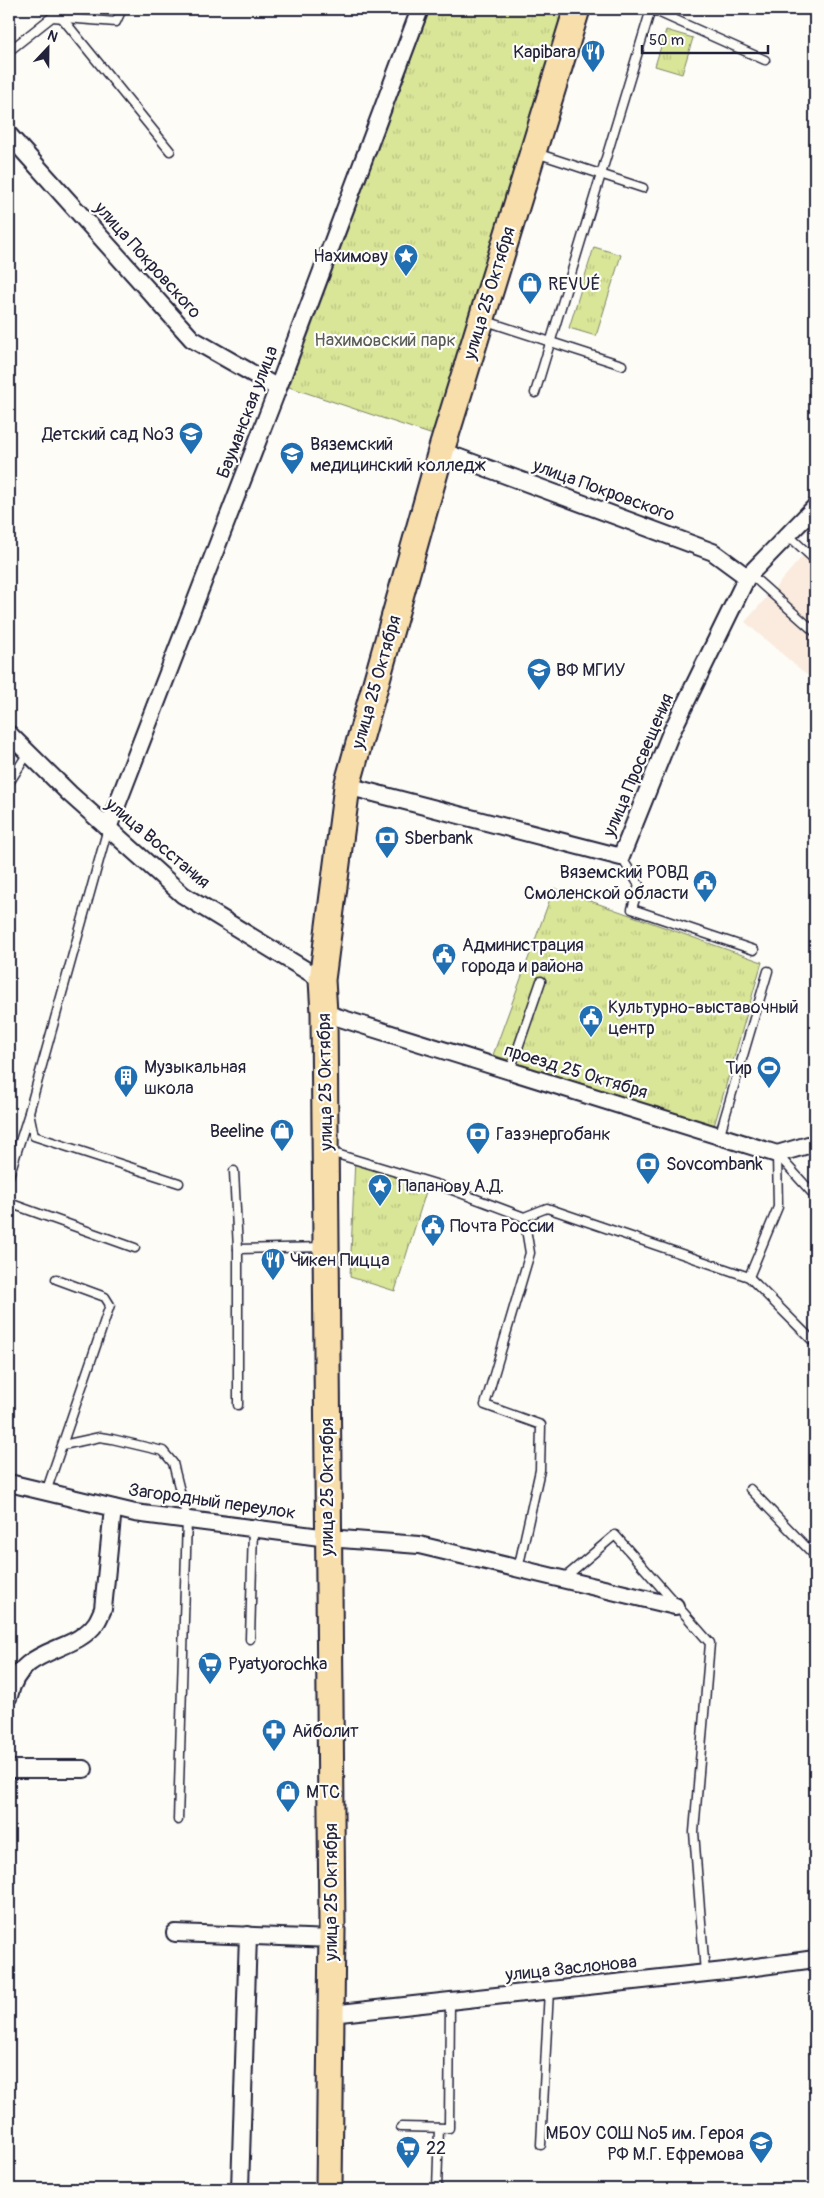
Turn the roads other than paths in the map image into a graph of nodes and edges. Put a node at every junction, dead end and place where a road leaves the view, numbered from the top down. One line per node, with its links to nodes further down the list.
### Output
1 (122, 9): 5 (lane)
2 (420, 9): 16 (street, Бауманская улица)
3 (577, 9): 10 (main road, улица 25 Октября)
4 (651, 9): 7 (lane); 11 (lane)
5 (62, 18): 6 (lane); 9 (lane)
6 (9, 50)
7 (765, 60)
8 (9, 135): 16 (street, улица Покровского)
9 (170, 150)
10 (532, 152): 11 (lane); 13 (main road, улица 25 Октября)
11 (601, 174): 12 (lane); 14 (lane)
12 (643, 188)
13 (481, 319): 14 (lane); 18 (main road, улица 25 Октября)
14 (550, 341): 15 (lane); 17 (lane)
15 (622, 365)
16 (278, 388): 28 (street, Бауманская улица)
17 (535, 394)
18 (441, 451): 22 (street, улица Покровского); 27 (main road, улица 25 Октября)
19 (815, 507): 20 (street, улица Просвещения)
20 (788, 535): 21 (lane); 22 (street, улица Просвещения)
21 (815, 560)
22 (749, 576): 23 (lane); 29 (street, улица Просвещения)
23 (815, 632)
24 (9, 734): 25 (street, улица Восстания)
25 (28, 753): 26 (lane); 28 (street, улица Восстания)
26 (9, 783)
27 (348, 786): 29 (street, улица Просвещения); 32 (main road, улица 25 Октября)
28 (108, 828): 32 (street, улица Восстания); 36 (lane)
29 (621, 857): 30 (lane)
30 (754, 950)
31 (768, 971): 37 (lane)
32 (322, 980): 34 (main road, улица 25 Октября)
33 (541, 981): 35 (lane)
34 (324, 1013): 35 (street, проезд 25 Октября); 39 (main road, улица 25 Октября)
35 (510, 1071): 37 (street, проезд 25 Октября)
36 (30, 1112): 42 (lane); 43 (lane)
37 (720, 1137): 40 (street, проезд 25 Октября)
38 (815, 1143): 40 (street)
39 (325, 1151): 46 (lane); 47 (main road, улица 25 Октября)
40 (777, 1154): 44 (lane); 50 (lane)
41 (234, 1171): 49 (lane)
42 (9, 1176)
43 (179, 1183)
44 (815, 1196)
45 (9, 1203): 48 (lane)
46 (524, 1217): 50 (lane); 63 (lane)
47 (326, 1247): 49 (lane); 61 (main road, улица 25 Октября)
48 (135, 1248)
49 (238, 1249): 53 (lane)
50 (749, 1277): 52 (lane)
51 (56, 1279): 54 (lane)
52 (815, 1343)
53 (238, 1405)
54 (63, 1444): 57 (lane); 59 (lane)
55 (9, 1483): 57 (street, Загородный переулок)
56 (750, 1489): 62 (lane)
57 (46, 1492): 58 (street, Загородный переулок)
58 (113, 1508): 59 (street, Загородный переулок); 67 (street)
59 (187, 1519): 60 (street, Загородный переулок); 70 (lane)
60 (253, 1528): 61 (street, Загородный переулок); 66 (lane)
61 (328, 1538): 63 (street, Загородный переулок); 73 (main road, улица 25 Октября)
62 (815, 1556)
63 (518, 1569): 64 (street, Загородный переулок)
64 (563, 1580): 65 (street, Загородный переулок); 65 (lane)
65 (675, 1606): 75 (lane)
66 (250, 1639)
67 (9, 1696)
68 (84, 1769): 69 (street)
69 (9, 1770)
70 (178, 1820)
71 (174, 1933): 72 (street)
72 (248, 1935): 73 (street); 82 (street)
73 (332, 1939): 78 (main road, улица 25 Октября)
74 (815, 1959): 75 (street, улица Заслонова)
75 (705, 1973): 76 (street, улица Заслонова)
76 (549, 1990): 77 (street, улица Заслонова); 81 (lane)
77 (450, 2001): 78 (street, улица Заслонова); 80 (lane)
78 (331, 2014): 83 (main road, улица 25 Октября)
79 (401, 2127): 80 (lane)
80 (438, 2128): 84 (lane)
81 (541, 2146)
82 (240, 2189)
83 (329, 2189)
84 (437, 2189)

